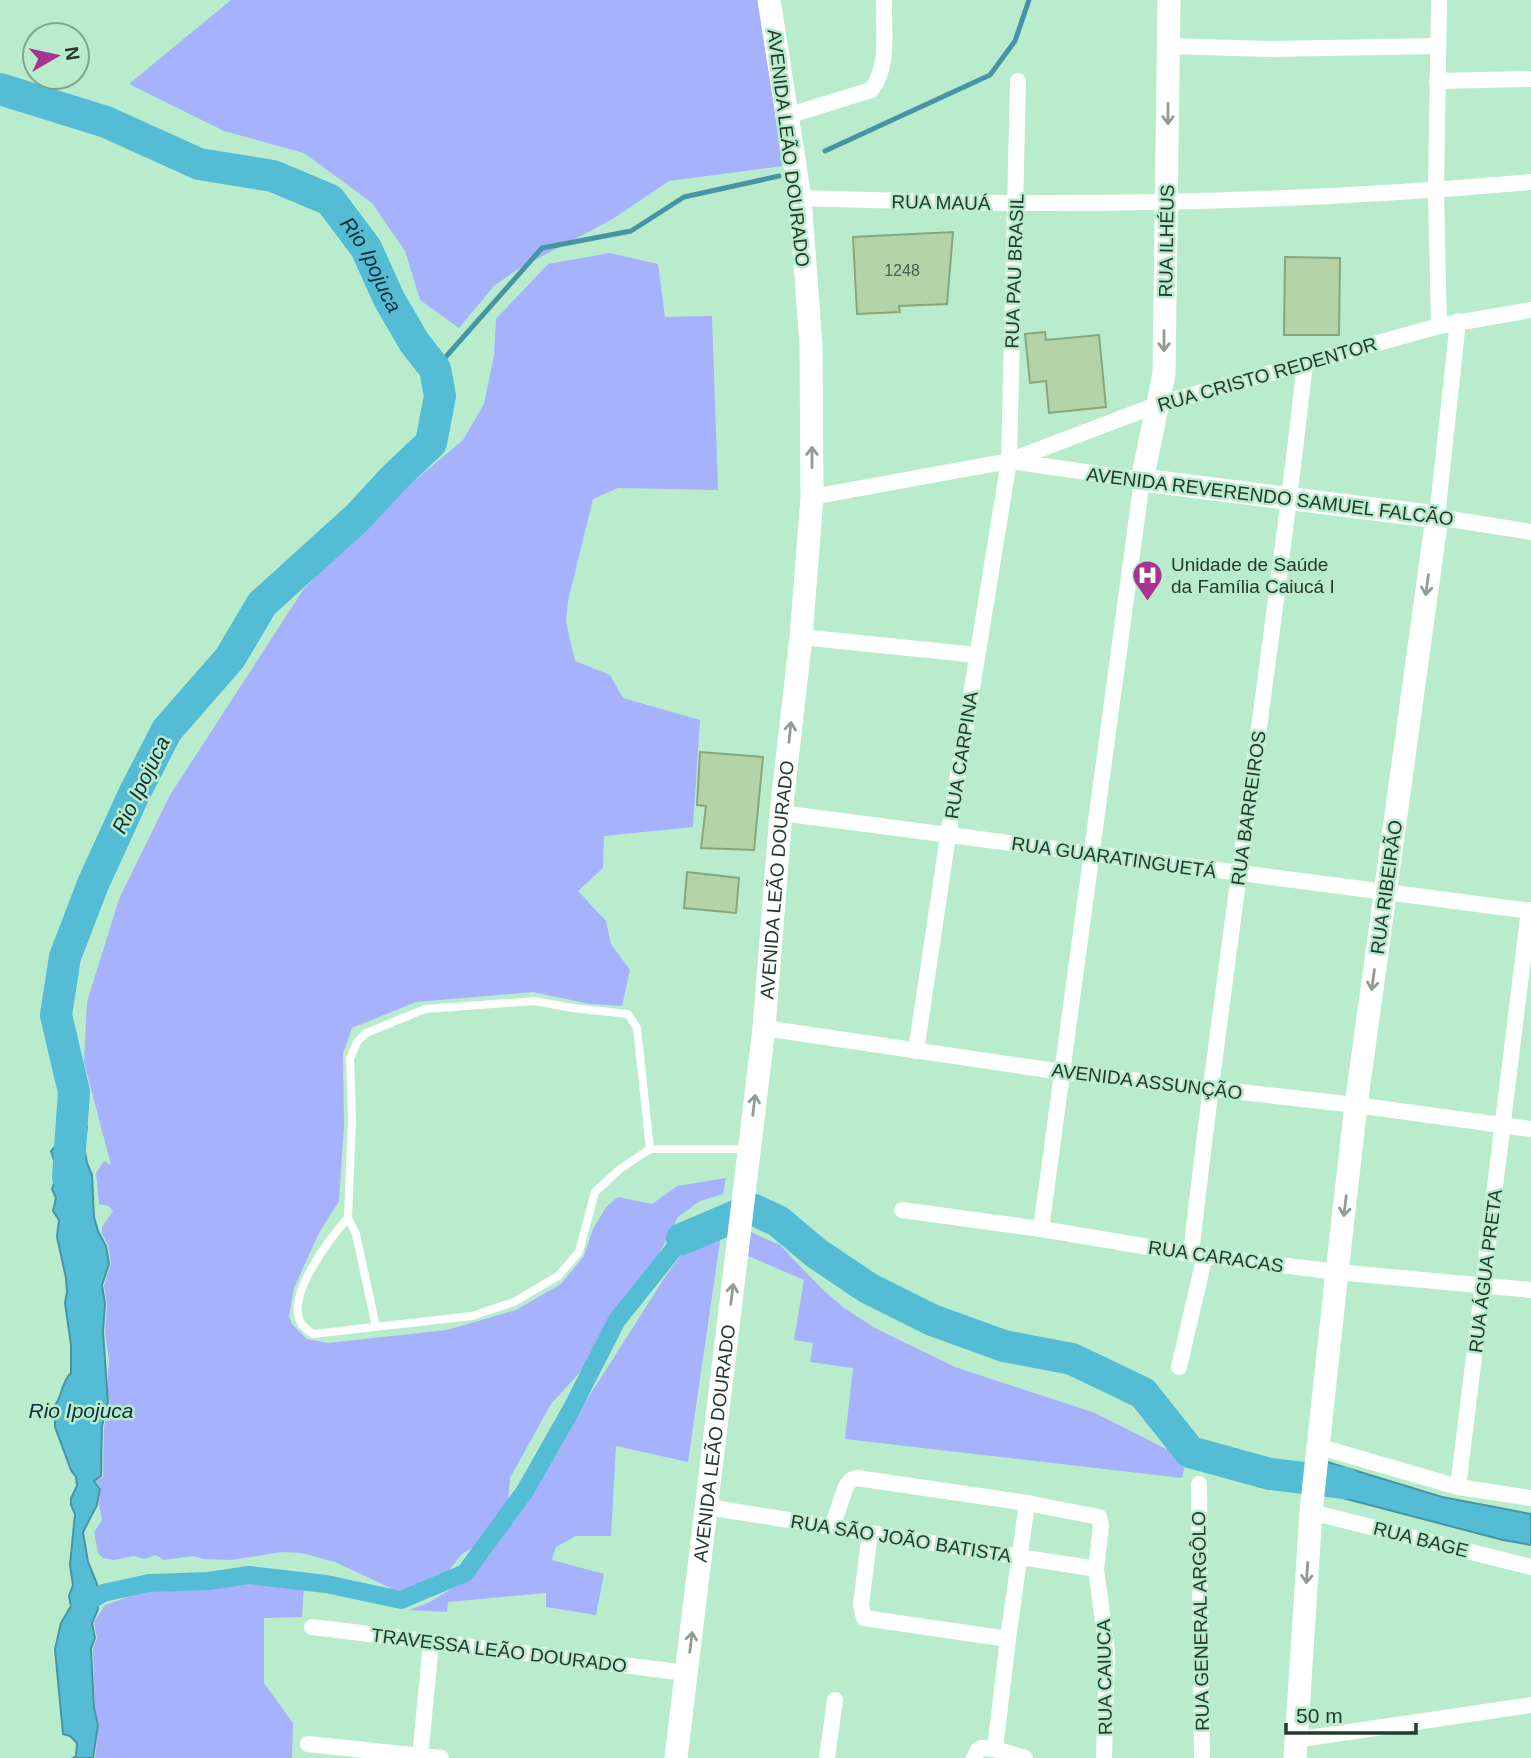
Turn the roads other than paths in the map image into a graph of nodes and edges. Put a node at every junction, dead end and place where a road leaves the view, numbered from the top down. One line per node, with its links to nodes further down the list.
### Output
1 (769, 0): 10 (main road, AVENIDA LEÃO DOURADO)
2 (884, 0): 10 (street)
3 (1169, 0): 5 (main road, RUA ILHÉUS)
4 (1439, 0): 6 (street)
5 (1168, 46): 6 (street); 14 (main road, RUA ILHÉUS, one-way to 14)
6 (1438, 46): 9 (street)
7 (1531, 79): 9 (street)
8 (1018, 81): 15 (street, RUA PAU BRASIL)
9 (1437, 82): 12 (street)
10 (786, 116): 13 (main road, AVENIDA LEÃO DOURADO)
11 (1531, 182): 12 (street, RUA MAUÁ)
12 (1436, 190): 14 (street, RUA MAUÁ); 18 (street)
13 (800, 198): 15 (street, RUA MAUÁ); 23 (main road, AVENIDA LEÃO DOURADO, one-way to 13)
14 (1167, 202): 15 (street, RUA MAUÁ); 20 (main road, RUA ILHÉUS, one-way to 20)
15 (1016, 203): 21 (street, RUA PAU BRASIL)
16 (1531, 310): 17 (street, RUA CRISTO REDENTOR)
17 (1458, 321): 18 (street, RUA CRISTO REDENTOR); 25 (street, RUA RIBEIRÃO)
18 (1439, 326): 19 (street, RUA CRISTO REDENTOR)
19 (1305, 363): 20 (street, RUA CRISTO REDENTOR); 24 (street, RUA BARREIROS)
20 (1159, 404): 21 (street, RUA CRISTO REDENTOR); 22 (main road, RUA ILHÉUS)
21 (1009, 461): 22 (street, AVENIDA REVERENDO SAMUEL FALCÃO); 23 (street); 28 (street, RUA CARPINA)
22 (1142, 480): 24 (main road, AVENIDA REVERENDO SAMUEL FALCÃO); 31 (street)
23 (812, 497): 27 (main road, AVENIDA LEÃO DOURADO)
24 (1290, 500): 25 (main road, AVENIDA REVERENDO SAMUEL FALCÃO); 32 (street, RUA BARREIROS)
25 (1437, 517): 26 (street, AVENIDA REVERENDO SAMUEL FALCÃO); 33 (main road, RUA RIBEIRÃO, one-way to 33)
26 (1531, 532)
27 (801, 637): 28 (street); 29 (main road, AVENIDA LEÃO DOURADO, one-way to 27)
28 (977, 655): 30 (street, RUA CARPINA)
29 (781, 813): 30 (street, RUA GUARATINGUETÁ); 35 (main road, AVENIDA LEÃO DOURADO)
30 (948, 836): 31 (street, RUA GUARATINGUETÁ); 36 (street, RUA CARPINA)
31 (1093, 852): 32 (street, RUA GUARATINGUETÁ); 37 (street)
32 (1238, 874): 33 (street, RUA GUARATINGUETÁ); 38 (street, RUA BARREIROS)
33 (1386, 890): 34 (street, RUA GUARATINGUETÁ); 39 (main road, RUA RIBEIRÃO, one-way to 39)
34 (1530, 910): 40 (street, RUA ÁGUA PRETA)
35 (764, 1028): 36 (street, AVENIDA ASSUNÇÃO); 43 (main road, AVENIDA LEÃO DOURADO, one-way to 35)
36 (916, 1051): 37 (street, AVENIDA ASSUNÇÃO)
37 (1062, 1072): 38 (street, AVENIDA ASSUNÇÃO); 46 (street)
38 (1209, 1088): 39 (street, AVENIDA ASSUNÇÃO); 47 (street, RUA BARREIROS)
39 (1356, 1105): 40 (street, AVENIDA ASSUNÇÃO); 48 (main road, RUA RIBEIRÃO, one-way to 48)
40 (1503, 1125): 41 (street, AVENIDA ASSUNÇÃO); 49 (street, RUA ÁGUA PRETA)
41 (1531, 1129)
42 (650, 1149): 43 (lane); 45 (lane); 51 (lane)
43 (749, 1149): 58 (main road, AVENIDA LEÃO DOURADO, one-way to 43)
44 (902, 1210): 46 (street, RUA CARACAS)
45 (348, 1218): 51 (lane); 51 (lane)
46 (1041, 1229): 47 (street, RUA CARACAS)
47 (1198, 1254): 48 (street, RUA CARACAS); 52 (street, RUA BARREIROS)
48 (1337, 1272): 49 (street, RUA CARACAS); 53 (main road, RUA RIBEIRÃO)
49 (1483, 1286): 50 (street, RUA CARACAS); 55 (street, RUA ÁGUA PRETA)
50 (1531, 1290)
51 (376, 1327)
52 (1179, 1367)
53 (1317, 1449): 55 (street); 59 (main road, RUA RIBEIRÃO)
54 (1199, 1484): 81 (street, RUA GENERAL ARGÔLO)
55 (1458, 1487): 56 (street)
56 (1531, 1499)
57 (1027, 1503): 60 (street); 62 (street); 64 (street, RUA CAIUCA)
58 (707, 1507): 60 (street, RUA SÃO JOÃO BATISTA); 68 (main road, AVENIDA LEÃO DOURADO, one-way to 58)
59 (1312, 1508): 63 (street, RUA BAGE); 73 (main road, RUA RIBEIRÃO, one-way to 73)
60 (832, 1527): 61 (street, RUA SÃO JOÃO BATISTA)
61 (870, 1533): 62 (street, RUA SÃO JOÃO BATISTA); 66 (street)
62 (1018, 1557): 64 (street, RUA SÃO JOÃO BATISTA); 66 (street)
63 (1531, 1566)
64 (1096, 1569): 74 (street, RUA CAIUCA)
65 (312, 1626): 67 (street, TRAVESSA LEÃO DOURADO)
66 (1008, 1639): 72 (street)
67 (431, 1643): 68 (street, TRAVESSA LEÃO DOURADO); 75 (street)
68 (687, 1673): 77 (main road, AVENIDA LEÃO DOURADO)
69 (835, 1700): 78 (street)
70 (1531, 1705): 73 (street)
71 (308, 1744): 75 (street)
72 (995, 1749): 79 (street); 80 (street)
73 (1295, 1749)
74 (1105, 1756)
75 (420, 1757): 76 (street)
76 (441, 1758)
77 (676, 1758)
78 (827, 1758)
79 (974, 1758)
80 (1025, 1758)
81 (1202, 1758)

